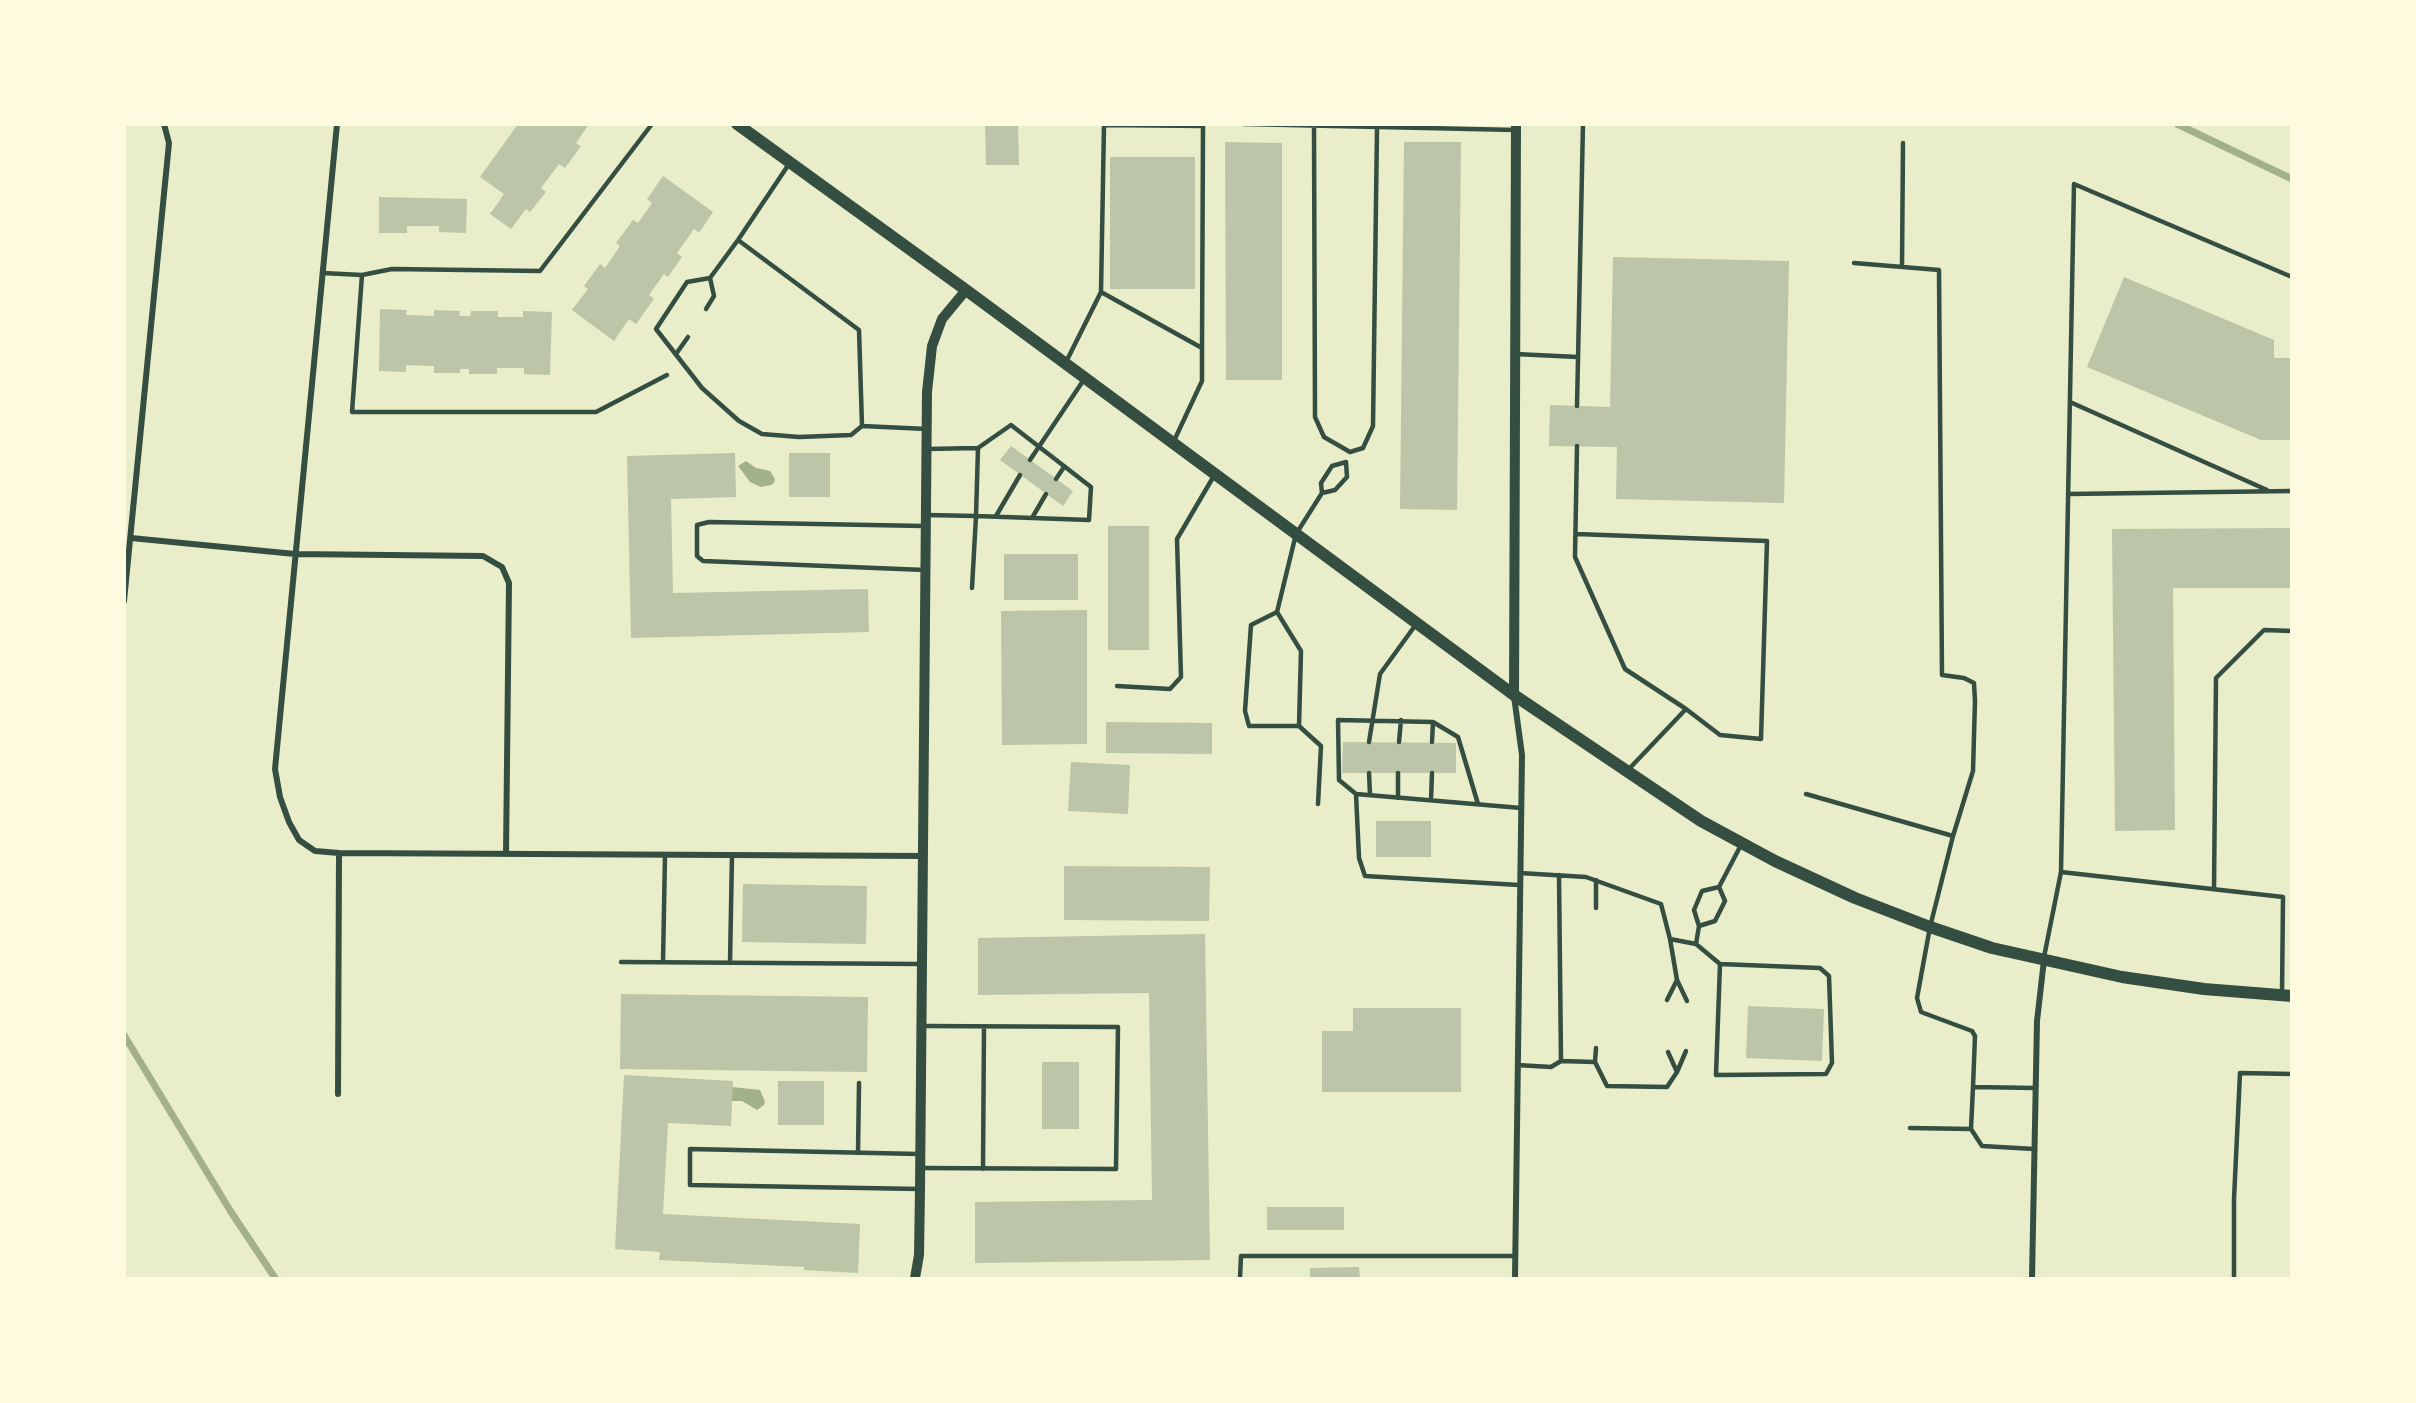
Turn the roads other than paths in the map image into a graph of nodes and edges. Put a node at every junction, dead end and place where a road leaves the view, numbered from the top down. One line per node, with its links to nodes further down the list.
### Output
1 (164, 124): 58 (street)
2 (337, 124): 16 (street)
3 (652, 124): 17 (lane)
4 (737, 124): 12 (main road)
5 (1243, 124): 8 (lane)
6 (1583, 124): 27 (lane)
7 (1120, 125): 21 (lane); 24 (lane)
8 (1314, 126): 9 (lane); 40 (lane)
9 (1377, 128): 10 (lane); 40 (lane)
10 (1516, 128): 26 (street)
11 (1903, 142): 15 (lane)
12 (790, 163): 13 (lane); 20 (main road)
13 (738, 240): 19 (lane); 33 (lane)
14 (1854, 263): 15 (lane)
15 (1902, 266): 88 (lane)
16 (322, 273): 17 (lane); 59 (street)
17 (363, 275): 29 (lane)
18 (2292, 276): 31 (lane)
19 (710, 278): 22 (lane); 25 (lane)
20 (966, 290): 28 (main road); 34 (street)
21 (1101, 292): 24 (lane); 28 (lane)
22 (706, 309)
23 (688, 337): 25 (lane)
24 (1202, 348): 35 (lane)
25 (676, 354): 33 (lane)
26 (1515, 354): 27 (lane); 67 (street)
27 (1578, 357): 32 (lane)
28 (1065, 363): 30 (main road)
29 (667, 375)
30 (1085, 378): 35 (main road); 37 (lane)
31 (2070, 402): 48 (lane); 51 (lane)
32 (1576, 406)
33 (862, 426): 34 (lane)
34 (927, 429): 39 (street)
35 (1173, 443): 44 (main road)
36 (1577, 446): 57 (lane)
37 (1038, 447): 38 (lane); 41 (lane); 43 (lane)
38 (978, 448): 39 (lane); 52 (lane)
39 (926, 449): 55 (street)
40 (1350, 452): 42 (lane)
41 (1030, 460)
42 (1346, 462): 49 (lane); 49 (lane)
43 (1064, 467): 46 (lane); 54 (lane)
44 (1215, 474): 56 (main road); 66 (lane)
45 (1020, 475): 53 (lane)
46 (1056, 479)
47 (2292, 490): 48 (lane)
48 (2269, 491): 51 (lane)
49 (1322, 493): 56 (lane)
50 (1046, 494): 54 (lane)
51 (2068, 494): 95 (lane)
52 (976, 516): 53 (lane); 55 (lane); 61 (lane)
53 (996, 516): 54 (lane)
54 (1032, 518)
55 (926, 520): 60 (street); 60 (lane)
56 (1296, 534): 63 (lane); 64 (main road)
57 (1575, 534): 68 (lane); 68 (lane)
58 (131, 538): 59 (street); 62 (street)
59 (295, 554): 90 (street); 91 (street)
60 (925, 570): 94 (street)
61 (972, 588)
62 (124, 601)
63 (1277, 612): 72 (lane); 72 (lane)
64 (1417, 623): 67 (main road); 69 (lane)
65 (2292, 630): 101 (lane)
66 (1117, 686)
67 (1514, 695): 76 (main road); 87 (street)
68 (1686, 709): 76 (lane)
69 (1371, 720): 70 (lane); 73 (lane); 80 (lane)
70 (1401, 720): 71 (lane); 74 (lane)
71 (1433, 722): 75 (lane); 86 (lane)
72 (1299, 726): 85 (lane)
73 (1369, 742)
74 (1399, 742)
75 (1432, 742)
76 (1626, 772): 89 (main road)
77 (1369, 773): 82 (lane)
78 (1398, 773): 83 (lane)
79 (1432, 773): 84 (lane)
80 (1356, 794): 82 (lane); 99 (lane)
81 (1806, 794): 88 (lane)
82 (1370, 795): 83 (lane)
83 (1398, 798): 84 (lane)
84 (1431, 800): 86 (lane)
85 (1318, 804)
86 (1478, 804): 87 (lane)
87 (1521, 808): 96 (street)
88 (1953, 836): 104 (lane)
89 (1742, 843): 100 (lane); 104 (main road)
90 (339, 854): 91 (street); 130 (street)
91 (506, 854): 92 (street)
92 (665, 855): 93 (street); 109 (lane)
93 (732, 855): 94 (street); 110 (lane)
94 (923, 856): 111 (street)
95 (2061, 872): 101 (lane); 107 (lane)
96 (1520, 873): 97 (lane); 99 (street)
97 (1559, 875): 98 (lane); 122 (lane)
98 (1596, 880): 102 (lane); 105 (lane)
99 (1519, 885): 124 (street)
100 (1719, 887): 103 (lane); 103 (lane)
101 (2214, 889): 114 (lane)
102 (1596, 908)
103 (1699, 926): 106 (lane)
104 (1930, 927): 107 (main road); 128 (lane)
105 (1670, 939): 106 (lane); 113 (lane)
106 (1696, 945): 112 (lane)
107 (2044, 960): 114 (main road); 129 (street)
108 (621, 962): 109 (lane)
109 (663, 962): 110 (lane)
110 (730, 963): 111 (lane)
111 (922, 964): 117 (street)
112 (1720, 964): 112 (lane)
113 (1677, 980): 115 (lane); 116 (lane)
114 (2287, 996)
115 (1667, 1000)
116 (1687, 1001)
117 (921, 1026): 118 (lane); 135 (street)
118 (984, 1027): 137 (lane); 137 (lane)
119 (1596, 1048): 123 (lane)
120 (1686, 1051): 125 (lane)
121 (1668, 1052): 125 (lane)
122 (1562, 1061): 123 (lane); 124 (lane)
123 (1595, 1062): 125 (lane)
124 (1517, 1065): 139 (street)
125 (1677, 1072)
126 (2292, 1074): 144 (lane)
127 (859, 1083): 134 (lane)
128 (1973, 1088): 129 (lane); 132 (lane)
129 (2036, 1088): 133 (street)
130 (339, 1094)
131 (1910, 1128): 132 (lane)
132 (1971, 1129): 133 (lane)
133 (2034, 1149): 143 (street)
134 (858, 1153): 135 (lane); 138 (lane)
135 (920, 1154): 136 (street)
136 (920, 1168): 137 (lane); 138 (street)
137 (983, 1169)
138 (920, 1189): 140 (street)
139 (1515, 1256): 141 (lane); 142 (street)
140 (915, 1278)
141 (1240, 1278)
142 (1515, 1278)
143 (2032, 1278)
144 (2234, 1278)

